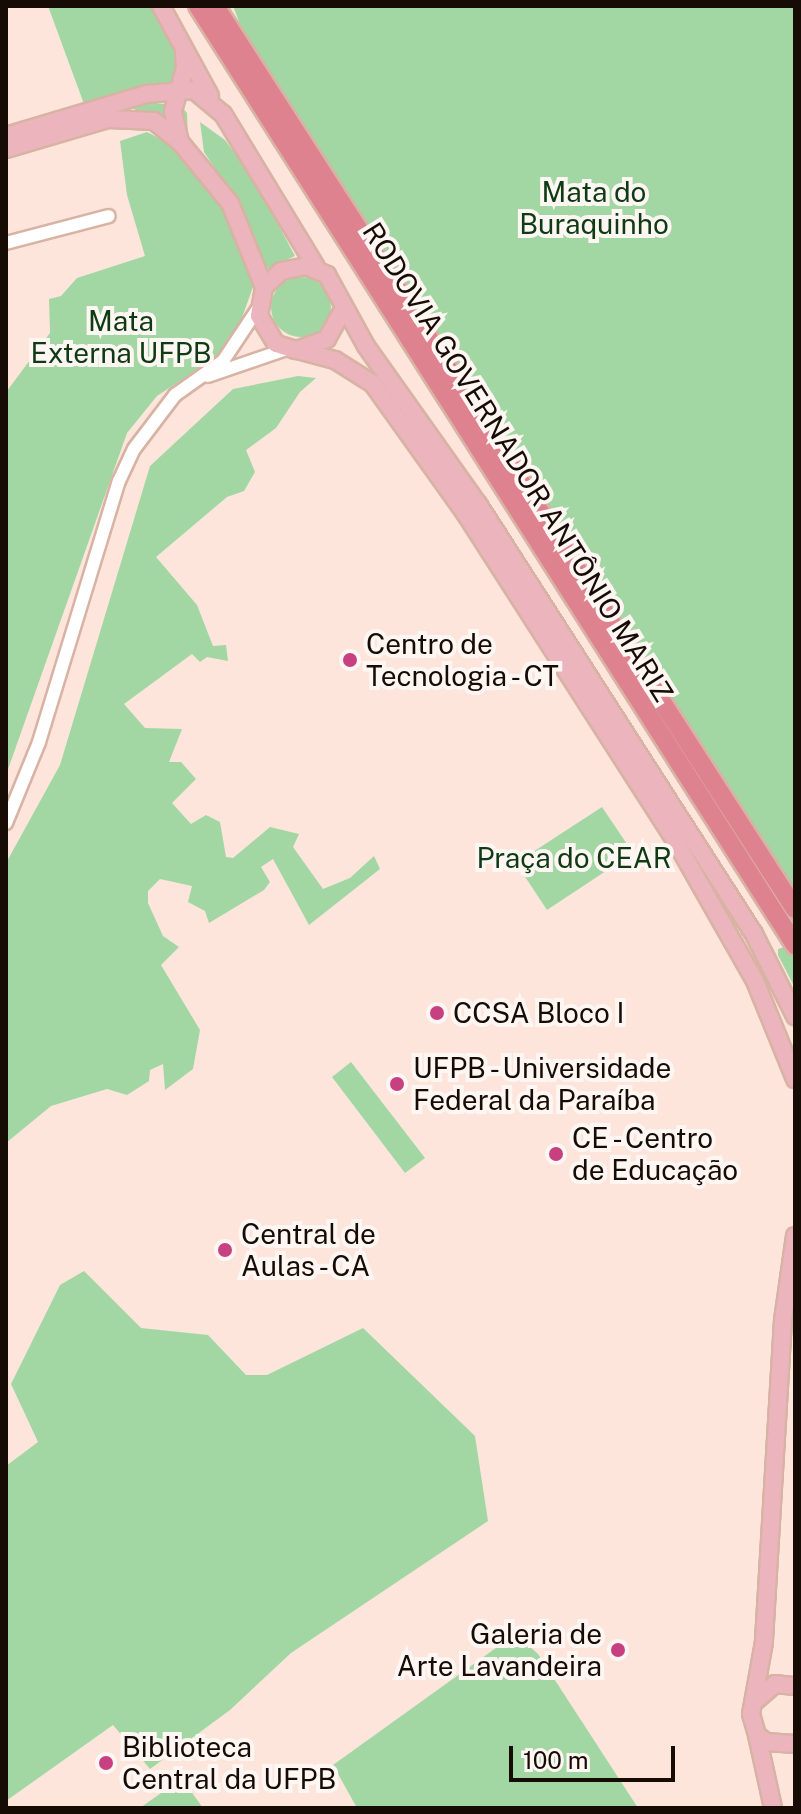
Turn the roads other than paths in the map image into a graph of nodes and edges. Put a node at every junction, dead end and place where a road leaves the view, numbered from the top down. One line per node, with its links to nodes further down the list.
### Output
1 (161, 6): 4 (main road)
2 (198, 6): 19 (highway, RODOVIA GOVERNADOR ANTÔNIO MARIZ)
3 (215, 6): 18 (highway, RODOVIA GOVERNADOR ANTÔNIO MARIZ)
4 (184, 51): 5 (main road); 6 (main road)
5 (180, 88): 6 (main road); 7 (main road); 8 (main road)
6 (223, 114): 12 (main road)
7 (6, 136)
8 (180, 142): 9 (main road); 13 (main road)
9 (6, 149)
10 (109, 216): 11 (street)
11 (6, 243)
12 (316, 267): 13 (main road); 14 (main road)
13 (261, 295): 15 (main road); 16 (street)
14 (344, 308): 15 (main road); 20 (main road)
15 (291, 349): 16 (street); 21 (main road)
16 (201, 378): 17 (street)
17 (6, 823)
18 (795, 909)
19 (795, 945)
20 (795, 1016)
21 (795, 1079)
22 (795, 1236): 24 (main road)
23 (795, 1686): 24 (main road)
24 (753, 1704): 25 (main road)
25 (757, 1735): 26 (main road); 27 (main road)
26 (795, 1744)
27 (773, 1808)

